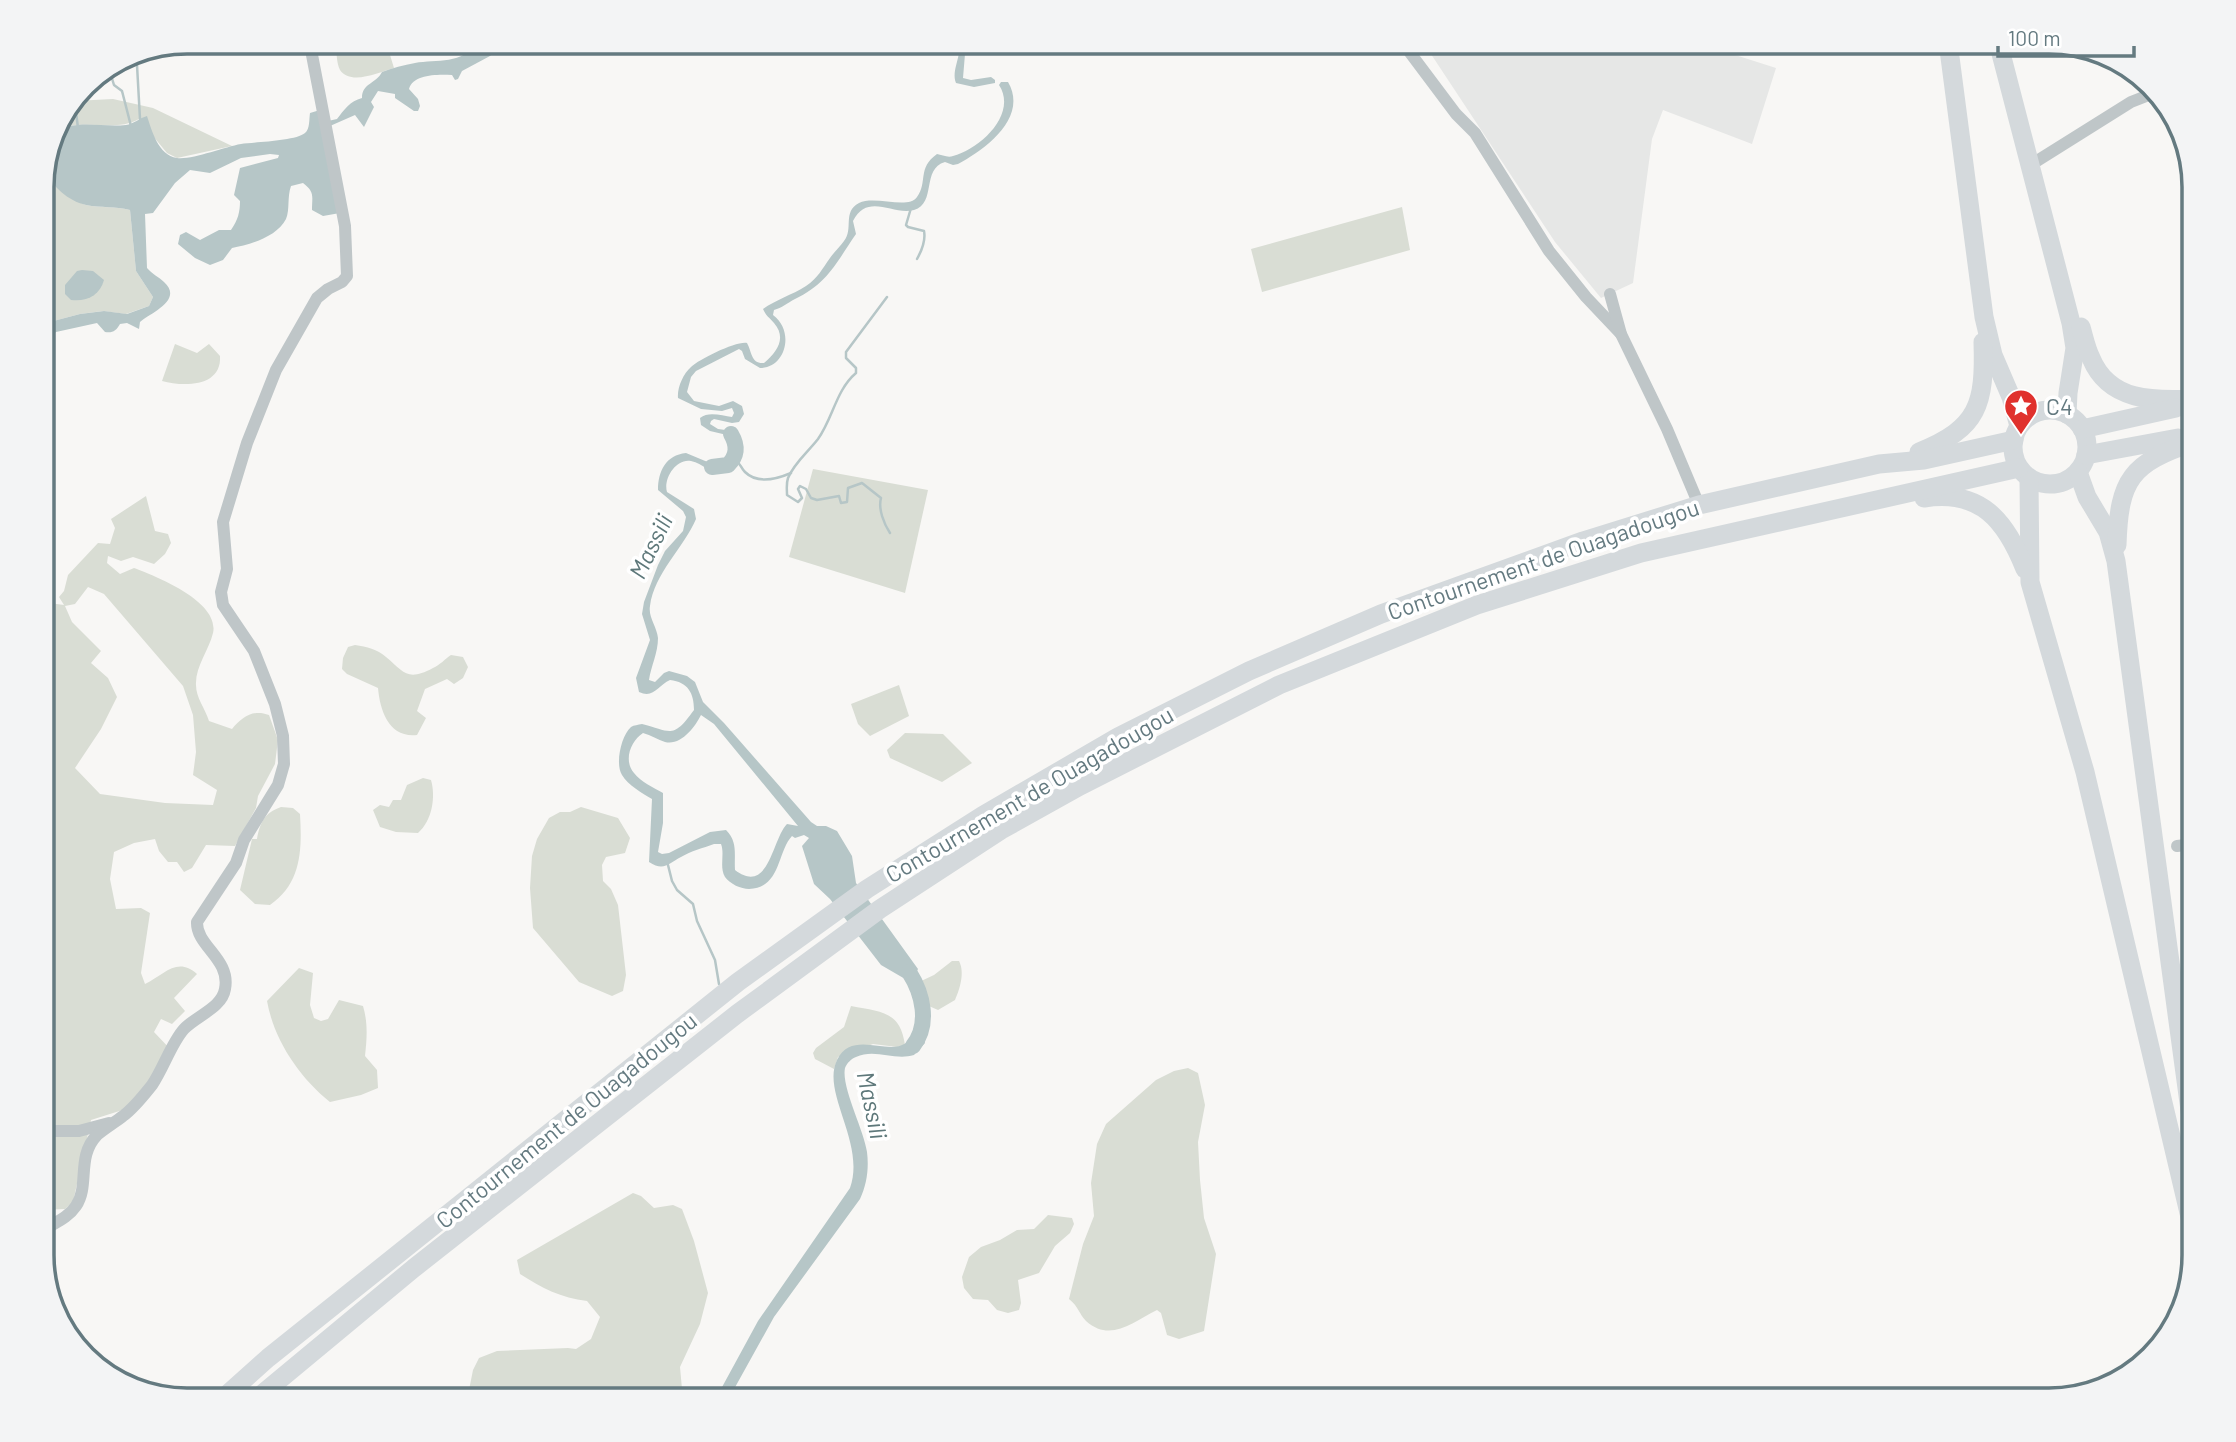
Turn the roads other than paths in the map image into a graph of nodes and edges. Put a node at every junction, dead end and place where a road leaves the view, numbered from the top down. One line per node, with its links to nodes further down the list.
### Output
1 (312, 54): 28 (street)
2 (1411, 54): 10 (street)
3 (1950, 54): 9 (highway)
4 (2001, 54): 6 (highway)
5 (2145, 96): 6 (street)
6 (2029, 166): 7 (highway)
7 (2060, 278): 11 (highway); 13 (highway)
8 (1610, 294): 10 (street)
9 (1984, 317): 15 (highway); 19 (highway)
10 (1621, 334): 22 (street)
11 (2182, 399)
12 (2182, 407): 14 (highway)
13 (2067, 414): 14 (highway); 15 (highway)
14 (2082, 429): 18 (highway)
15 (2016, 433): 19 (highway, Contournement de Ouagadougou); 20 (highway)
16 (2182, 438): 18 (highway)
17 (2182, 446): 23 (highway)
18 (2082, 463): 20 (highway); 23 (highway)
19 (1879, 464): 22 (highway, Contournement de Ouagadougou)
20 (2024, 473): 21 (highway, Contournement de Ouagadougou); 24 (highway)
21 (1885, 499): 24 (highway); 33 (highway, Contournement de Ouagadougou)
22 (1699, 505): 32 (highway, Contournement de Ouagadougou)
23 (2116, 561): 27 (highway)
24 (2030, 582): 30 (highway)
25 (2182, 845): 26 (street)
26 (2176, 846)
27 (2182, 1051)
28 (113, 1122): 29 (street); 31 (street)
29 (55, 1131)
30 (2182, 1183)
31 (55, 1224)
32 (234, 1388)
33 (269, 1388)

